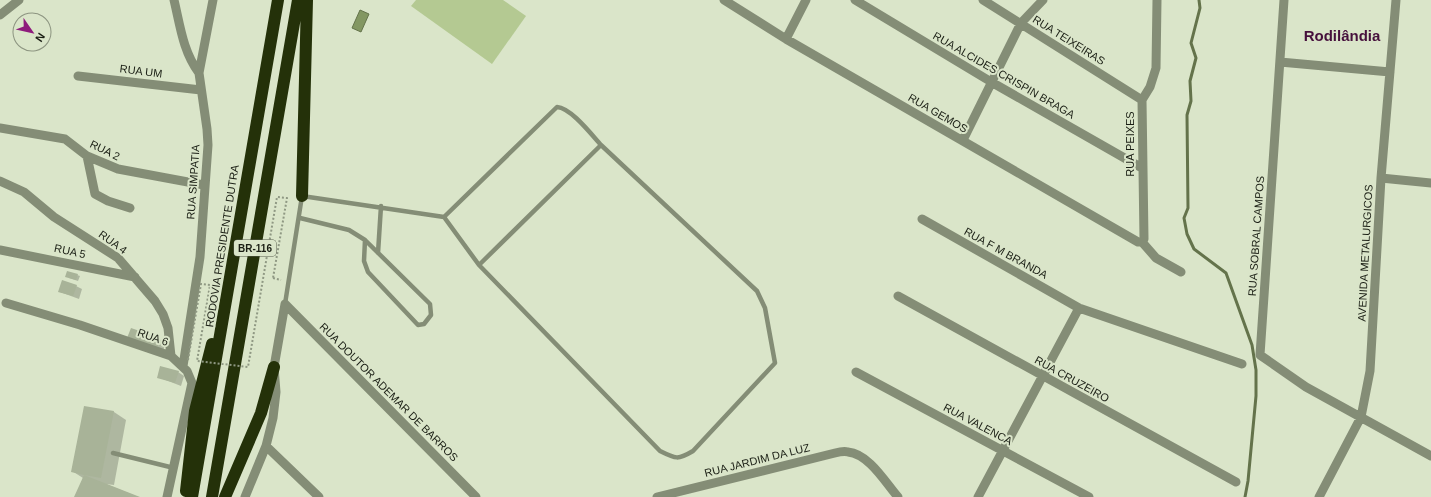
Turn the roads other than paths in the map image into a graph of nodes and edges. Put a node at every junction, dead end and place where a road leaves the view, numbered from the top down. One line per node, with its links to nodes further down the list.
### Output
1 (19, 0): 15 (street)
2 (174, 0): 20 (street)
3 (213, 0): 20 (street, RUA SIMPATIA)
4 (278, 0): 47 (highway, RODOVIA PRESIDENTE DUTRA / BR-116)
5 (298, 0): 68 (highway, BR-116)
6 (307, 0): 34 (highway)
7 (724, 0): 17 (street, RUA GEMOS)
8 (806, 0): 17 (street)
9 (855, 0): 22 (street, RUA ALCIDES CRISPIN BRAGA)
10 (983, 0): 16 (street, RUA TEIXEIRAS)
11 (1043, 0): 16 (street)
12 (1156, 0): 24 (street, RUA PEIXES)
13 (1284, 0): 18 (street, RUA SOBRAL CAMPOS)
14 (1396, 0): 19 (street, AVENIDA METALURGICOS)
15 (0, 15)
16 (1021, 23): 22 (street); 24 (street, RUA TEIXEIRAS)
17 (786, 39): 26 (street, RUA GEMOS)
18 (1280, 62): 19 (street); 58 (street, RUA SOBRAL CAMPOS)
19 (1390, 72): 30 (street, AVENIDA METALURGICOS)
20 (198, 73): 23 (street, RUA SIMPATIA)
21 (78, 76): 23 (street, RUA UM)
22 (993, 83): 26 (street); 29 (street, RUA ALCIDES CRISPIN BRAGA)
23 (201, 90): 33 (street, RUA SIMPATIA)
24 (1142, 100): 29 (street, RUA PEIXES)
25 (0, 128): 28 (street, RUA 2)
26 (963, 140): 41 (street, RUA GEMOS)
27 (601, 145): 37 (lane); 44 (lane); 44 (lane)
28 (87, 156): 33 (street, RUA 2); 36 (street)
29 (1142, 168): 41 (street, RUA PEIXES)
30 (1381, 178): 32 (street); 58 (street, AVENIDA METALURGICOS)
31 (0, 182): 46 (street, RUA 4)
32 (1431, 183)
33 (204, 185): 53 (street, RUA SIMPATIA)
34 (302, 196): 35 (lane); 38 (lane)
35 (381, 206): 37 (lane); 43 (lane)
36 (130, 208)
37 (444, 217): 44 (lane)
38 (300, 218): 40 (lane); 50 (lane)
39 (922, 219): 51 (street, RUA F M BRANDA)
40 (365, 240): 43 (lane); 43 (lane)
41 (1142, 242): 45 (street)
42 (0, 250): 46 (street, RUA 5)
43 (378, 253)
44 (479, 265)
45 (1181, 272)
46 (135, 278): 52 (street, RUA 4)
47 (229, 286): 66 (highway); 67 (highway, RODOVIA PRESIDENTE DUTRA / BR-116)
48 (898, 296): 57 (street, RUA CRUZEIRO)
49 (6, 303): 52 (street, RUA 6)
50 (285, 304): 55 (street); 72 (street, RUA DOUTOR ADEMAR DE BARROS)
51 (1079, 308): 54 (street, RUA F M BRANDA); 57 (street)
52 (171, 356): 53 (street, RUA 6)
53 (186, 363): 63 (street, RUA 6)
54 (1242, 364)
55 (274, 367): 59 (street); 69 (highway)
56 (856, 372): 60 (street, RUA VALENCA)
57 (1042, 376): 60 (street); 64 (street, RUA CRUZEIRO)
58 (1361, 417): 62 (street); 77 (street, AVENIDA METALURGICOS)
59 (266, 446): 70 (street); 71 (street)
60 (1002, 451): 75 (street); 76 (street, RUA VALENCA)
61 (113, 452): 63 (lane)
62 (1431, 456)
63 (174, 468): 65 (street, RUA 6)
64 (1236, 482)
65 (168, 497)
66 (186, 497)
67 (192, 497)
68 (212, 497)
69 (225, 497)
70 (245, 497)
71 (319, 497)
72 (476, 497)
73 (657, 497): 74 (street, RUA JARDIM DA LUZ)
74 (898, 497)
75 (978, 497)
76 (1089, 497)
77 (1319, 497)

